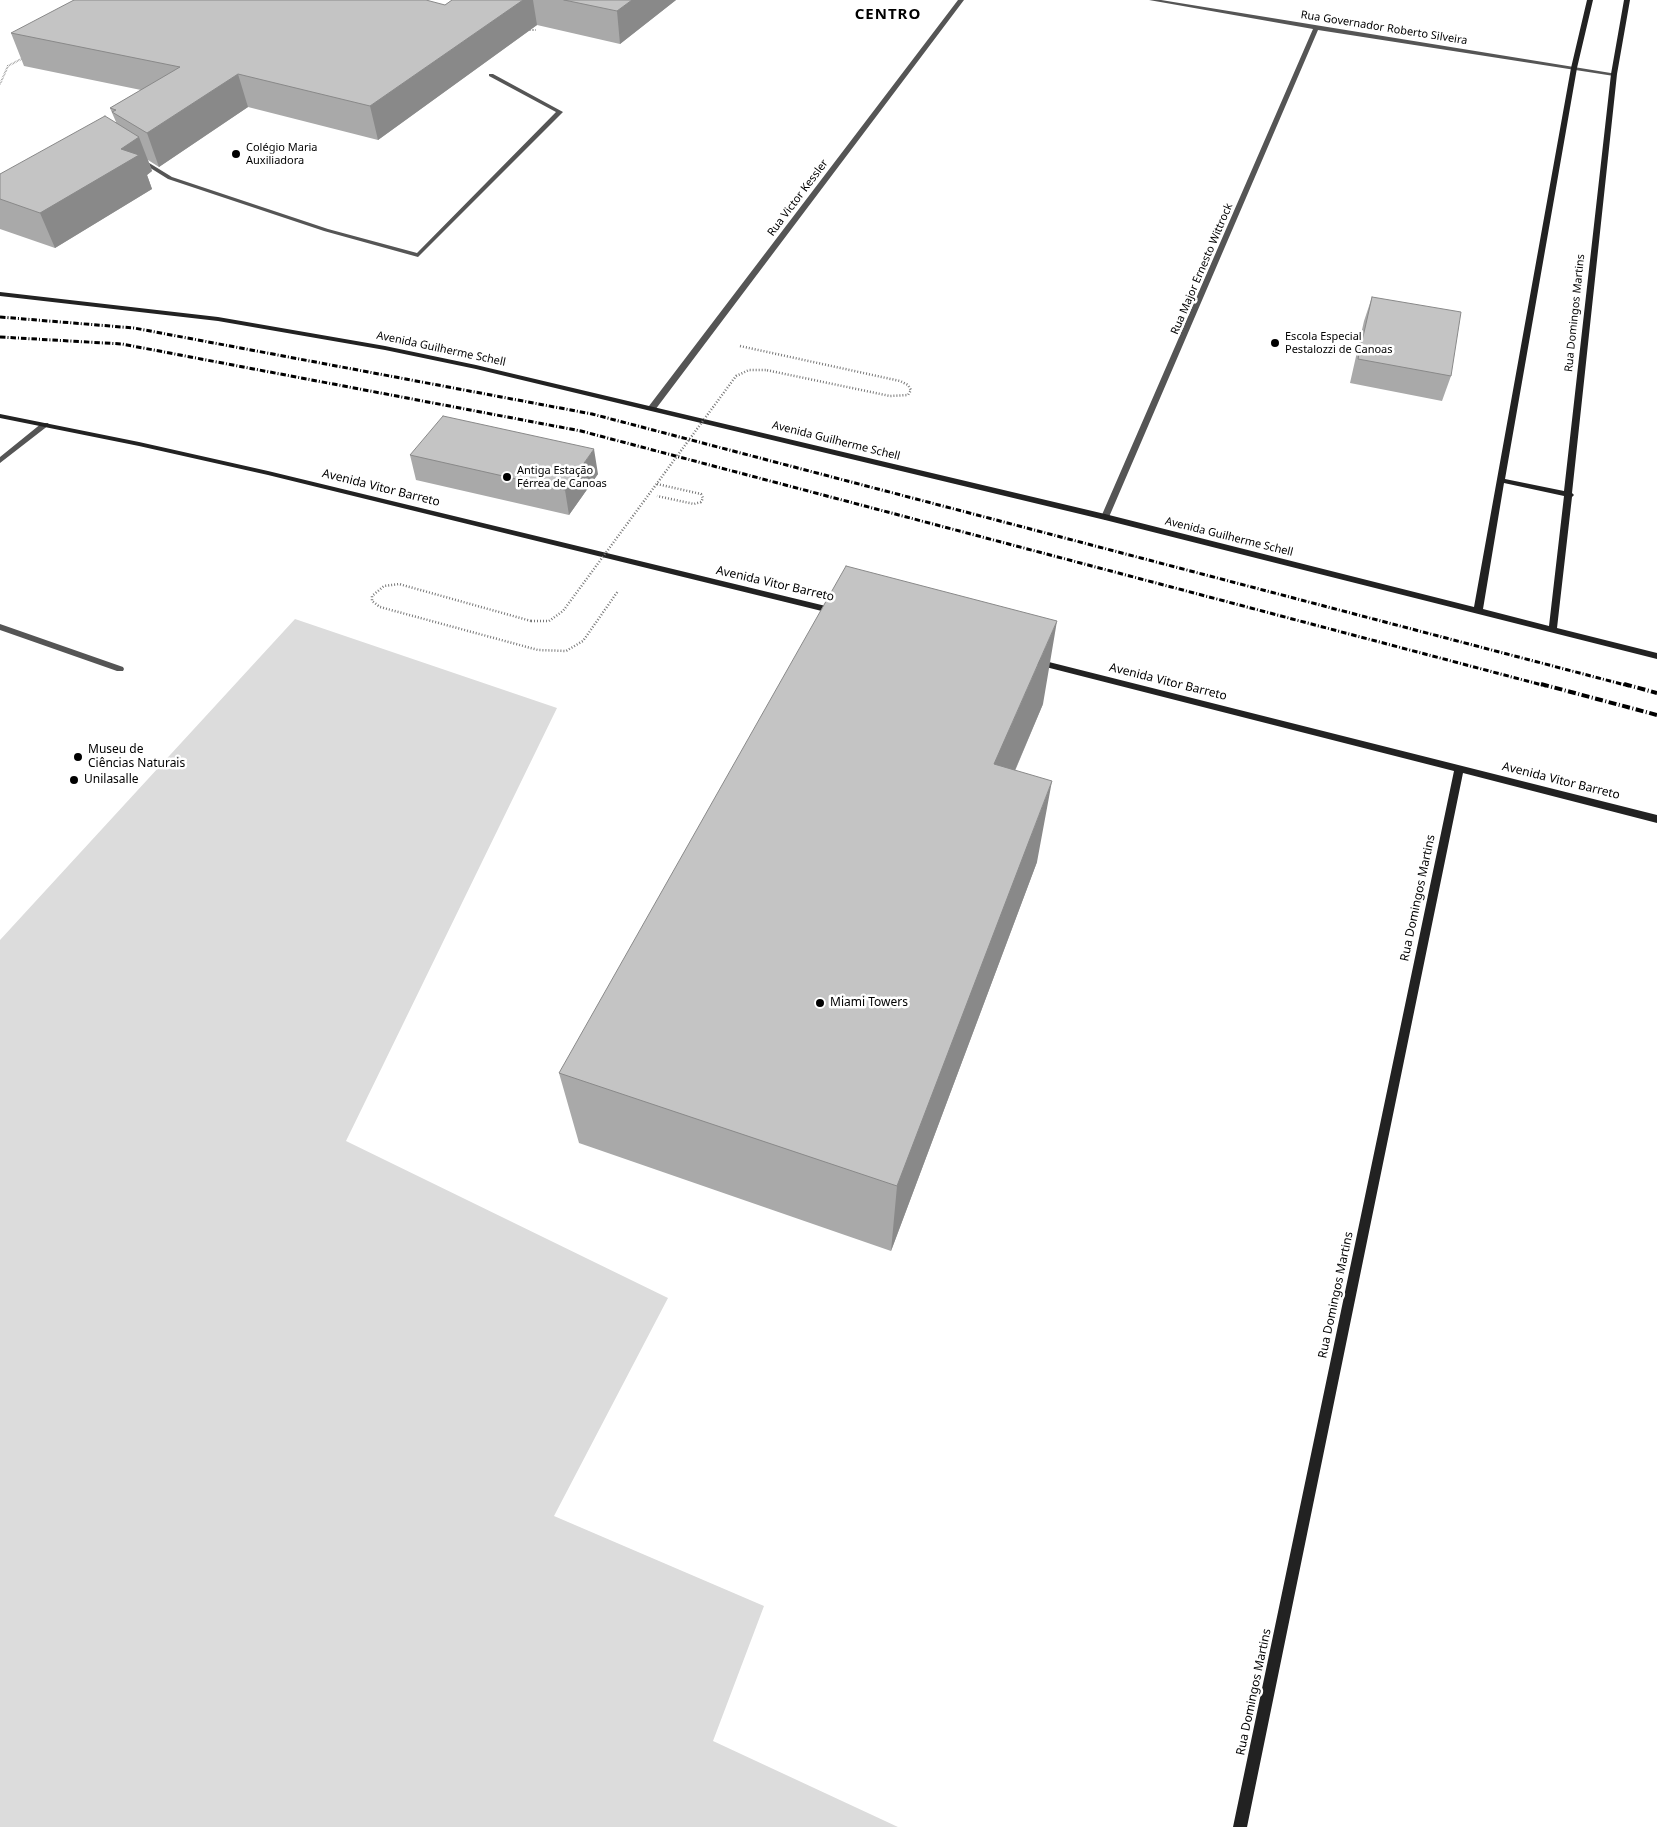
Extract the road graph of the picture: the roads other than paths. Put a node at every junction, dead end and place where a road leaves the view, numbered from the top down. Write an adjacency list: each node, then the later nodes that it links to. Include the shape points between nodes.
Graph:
1 (961, 0): 11 (street, Rua Victor Kessler)
2 (1152, 0): 5 (street, Rua Governador Roberto Silveira)
3 (1590, 0): 6 (main road)
4 (1627, 0): 7 (main road, Rua Domingos Martins)
5 (1316, 28): 6 (street, Rua Governador Roberto Silveira); 17 (street, Rua Major Ernesto Wittrock)
6 (1574, 68): 7 (street, Rua Governador Roberto Silveira); 15 (main road)
7 (1614, 74): 16 (main road, Rua Domingos Martins)
8 (491, 75): 9 (street, via 560,112 418,256 326,230 170,178)
9 (129, 153)
10 (0, 294): 11 (main road, Avenida Guilherme Schell, via 218,319 297,332 476,367)
11 (652, 408): 17 (main road, Avenida Guilherme Schell)
12 (0, 416): 13 (main road, Avenida Vitor Barreto)
13 (45, 425): 14 (street); 19 (main road, Avenida Vitor Barreto, via 268,473)
14 (0, 461)
15 (1501, 480): 16 (main road); 18 (main road)
16 (1570, 495): 21 (main road, Rua Domingos Martins)
17 (1105, 517): 18 (main road, Avenida Guilherme Schell)
18 (1478, 612): 21 (main road, Avenida Guilherme Schell)
19 (846, 614)
20 (0, 627): 24 (street)
21 (1553, 630): 22 (main road, Avenida Guilherme Schell)
22 (1657, 656)
23 (1028, 660): 25 (main road, Avenida Vitor Barreto)
24 (120, 669)
25 (1459, 768): 26 (main road, Avenida Vitor Barreto); 27 (main road, Rua Domingos Martins)
26 (1657, 819)
27 (1240, 1827)

